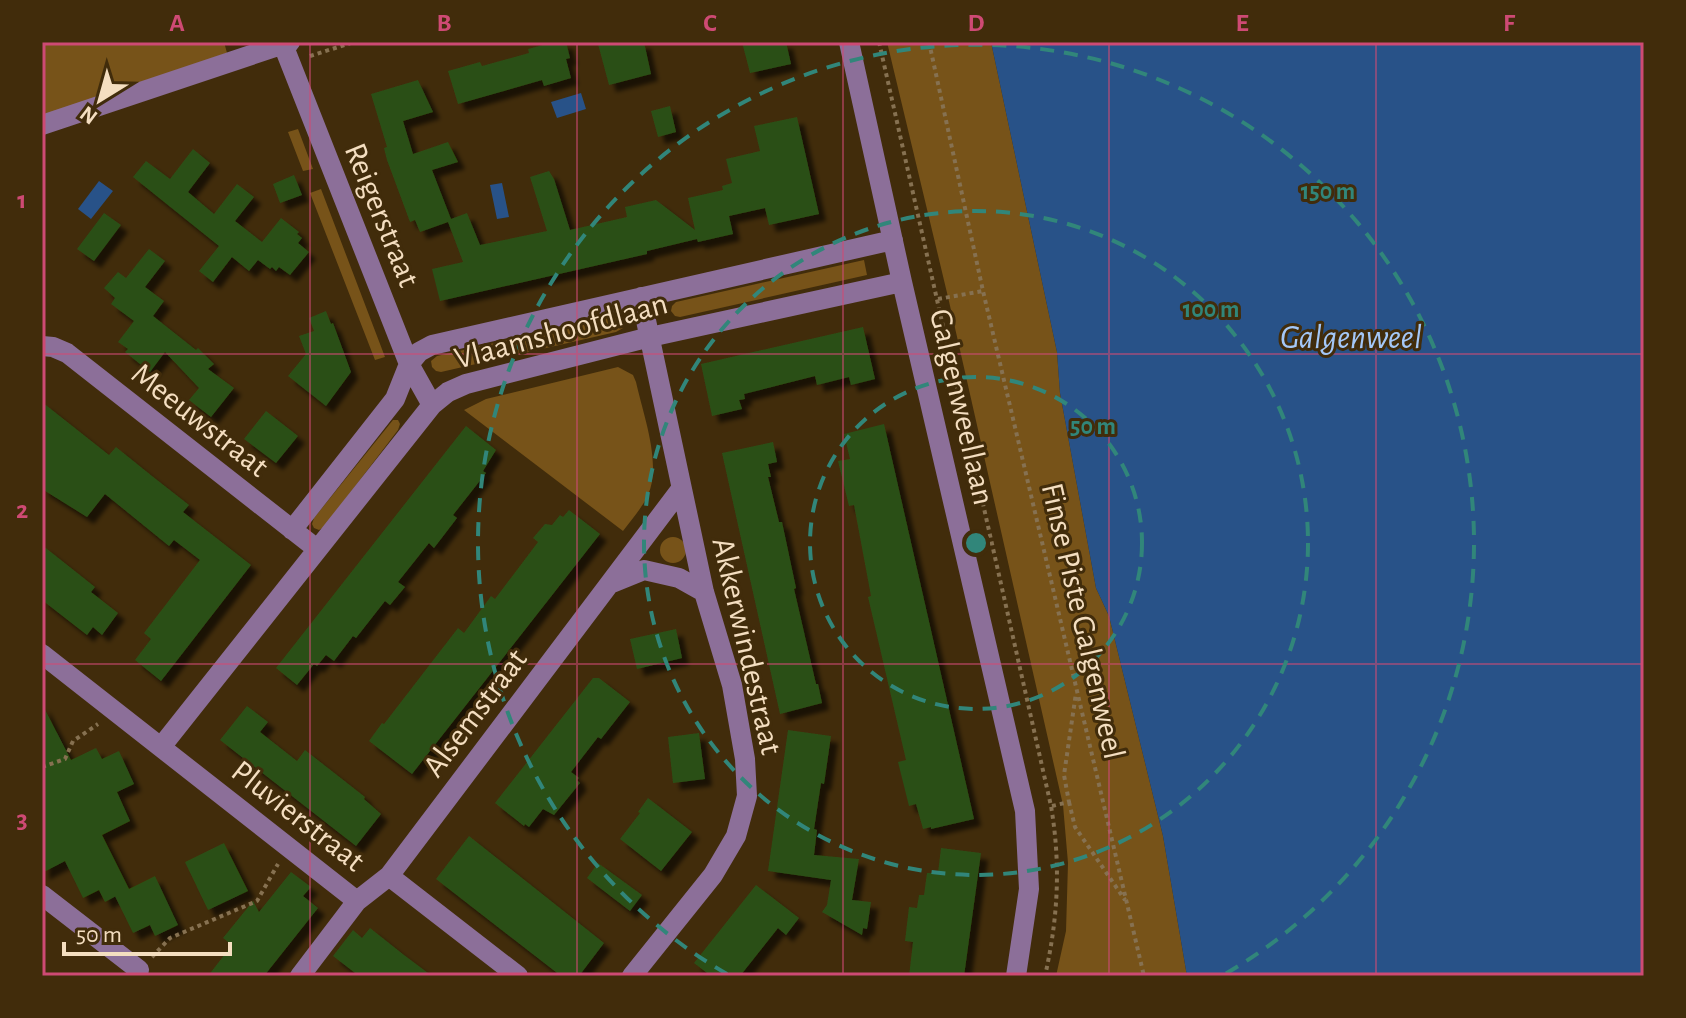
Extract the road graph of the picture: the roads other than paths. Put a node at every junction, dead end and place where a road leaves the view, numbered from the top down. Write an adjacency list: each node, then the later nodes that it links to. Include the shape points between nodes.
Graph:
1 (849, 42): 4 (street, Galgenweellaan)
2 (285, 43): 3 (street); 9 (street, Reigerstraat)
3 (42, 125)
4 (893, 240): 5 (street, Galgenweellaan); 6 (street, Vlaamshoofdlaan)
5 (902, 282): 7 (street, Vlaamshoofdlaan); 25 (street, Galgenweellaan, via 1025,811 1029,889)
6 (641, 297): 7 (street, Akkerwindestraat); 9 (street, Vlaamshoofdlaan, via 432,345)
7 (650, 337): 10 (street, Vlaamshoofdlaan, via 466,384); 11 (street, Akkerwindestraat)
8 (42, 346): 12 (street, Meeuwstraat, via 67,353)
9 (409, 364): 10 (street, Reigerstraat); 12 (street, Vlaamshoofdlaan, via 395,399)
10 (432, 405): 13 (street, Vlaamshoofdlaan)
11 (681, 489): 14 (street, Alsemstraat); 15 (street, Akkerwindestraat)
12 (292, 530): 13 (street, Meeuwstraat)
13 (317, 549): 17 (street, Vlaamshoofdlaan)
14 (608, 585): 15 (street, via 644,570 679,578); 18 (street, Alsemstraat)
15 (704, 592): 24 (street, Akkerwindestraat, via 732,685 747,796 736,836 713,875)
16 (42, 654): 17 (street, Pluvierstraat)
17 (161, 747): 20 (street, Pluvierstraat)
18 (389, 876): 20 (street, Pluvierstraat); 23 (street, Pluvierstraat)
19 (42, 895): 21 (street)
20 (357, 901): 22 (street)
21 (139, 970)
22 (300, 976)
23 (518, 976)
24 (632, 976)
25 (1016, 976)

